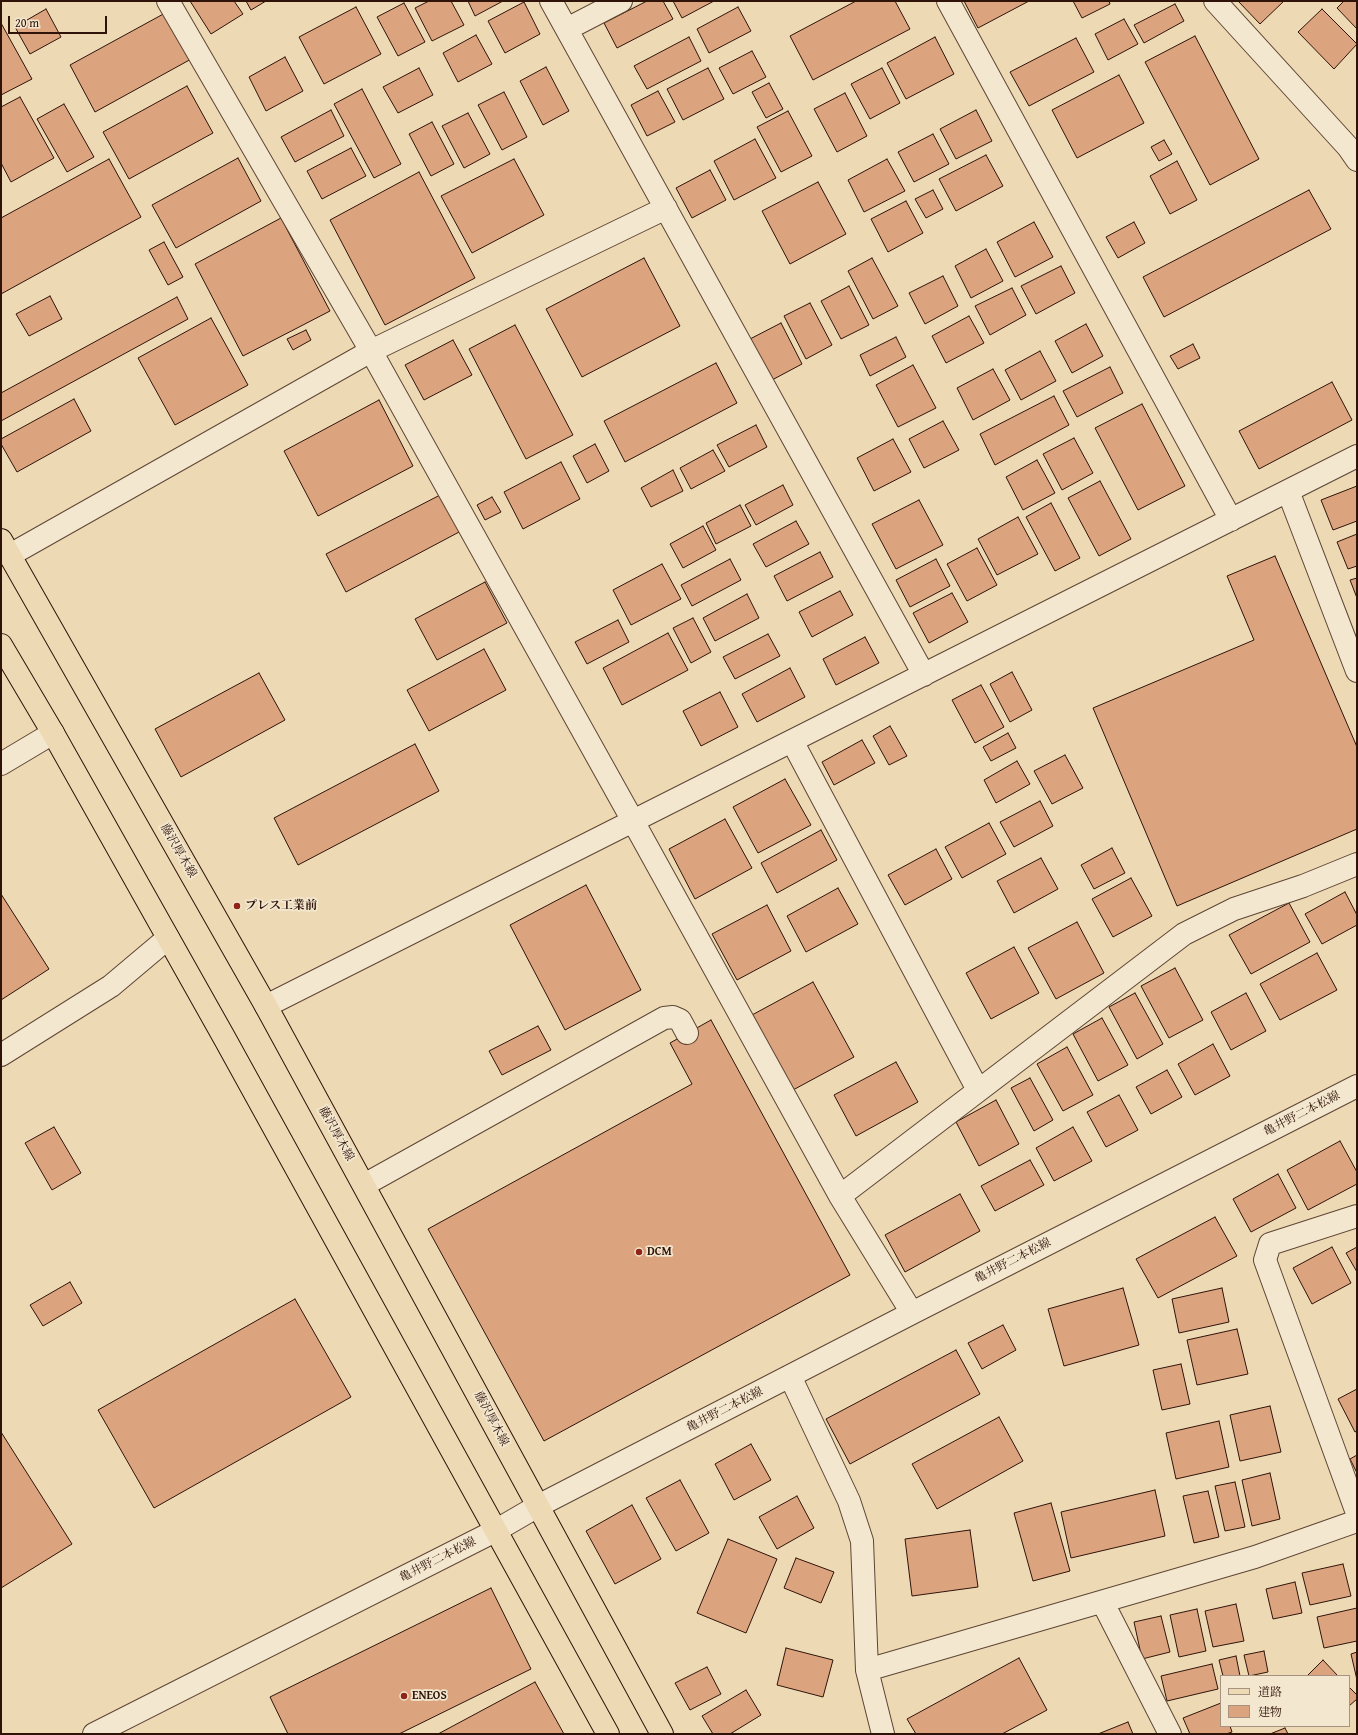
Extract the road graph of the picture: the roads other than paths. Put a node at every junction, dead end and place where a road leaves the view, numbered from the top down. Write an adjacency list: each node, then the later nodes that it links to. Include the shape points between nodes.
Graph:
1 (168, 1): 9 (street)
2 (552, 1): 6 (street)
3 (622, 1): 6 (street)
4 (948, 1): 12 (street)
5 (1215, 1): 7 (street)
6 (567, 29): 8 (street)
7 (1357, 160)
8 (666, 208): 9 (street); 16 (street)
9 (371, 351): 13 (street); 20 (street)
10 (1357, 456): 11 (street)
11 (1288, 491): 12 (street); 15 (street)
12 (1231, 520): 16 (street)
13 (6, 548): 23 (main road, 藤沢厚木線)
14 (1, 645): 17 (main road)
15 (1357, 671)
16 (924, 675): 18 (street)
17 (53, 733): 19 (street); 22 (main road)
18 (792, 741): 20 (street); 27 (street)
19 (1, 764)
20 (633, 821): 23 (street); 29 (street)
21 (1357, 864): 27 (street, via 1303,886 1234,909 1184,934)
22 (168, 938): 25 (street, via 111,986); 36 (main road)
23 (266, 1006): 28 (main road, 藤沢厚木線)
24 (688, 1033): 28 (street, via 680,1020 673,1017 664,1018)
25 (1, 1055)
26 (1357, 1086): 31 (street, 亀井野二本松線)
27 (978, 1090): 29 (street)
28 (364, 1185): 33 (main road, 藤沢厚木線)
29 (840, 1196): 31 (street)
30 (1357, 1216): 34 (street, via 1270,1244 1266,1260)
31 (912, 1313): 32 (street, 亀井野二本松線)
32 (790, 1376): 33 (street, 亀井野二本松線); 38 (street, via 849,1501 862,1541)
33 (538, 1506): 36 (street, 亀井野二本松線); 41 (main road, 藤沢厚木線)
34 (1357, 1513)
35 (1357, 1521): 37 (street, via 1255,1557)
36 (496, 1531): 39 (street, 亀井野二本松線); 40 (main road)
37 (1103, 1602): 38 (street); 43 (street)
38 (867, 1670): 42 (street)
39 (94, 1734)
40 (608, 1734)
41 (662, 1734)
42 (883, 1734)
43 (1170, 1734)

